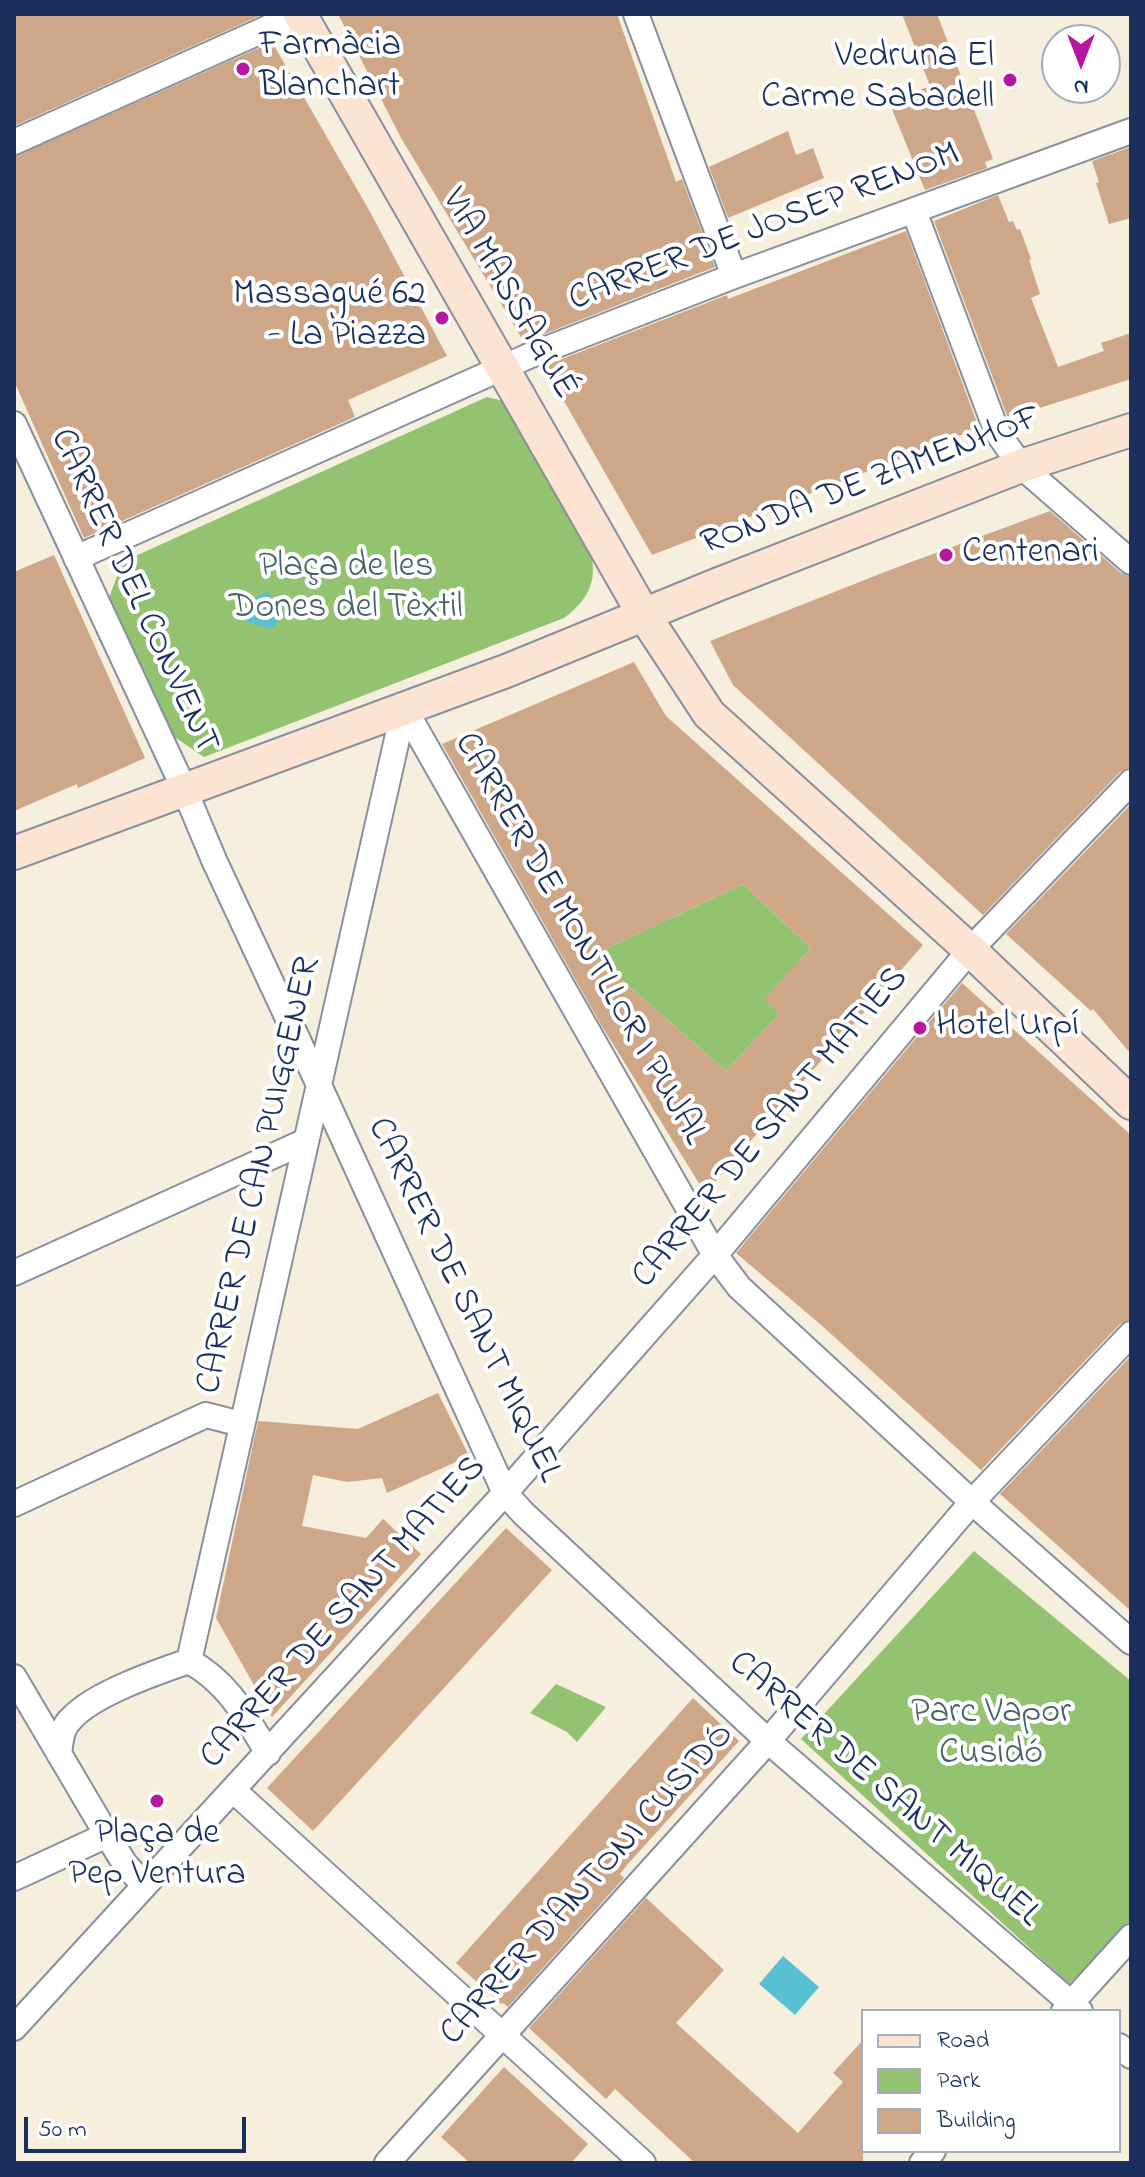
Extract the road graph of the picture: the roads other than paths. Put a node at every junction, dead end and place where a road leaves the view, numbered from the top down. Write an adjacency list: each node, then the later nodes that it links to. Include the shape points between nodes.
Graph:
1 (300, 14): 4 (street); 7 (street, VIA MASSAGUÉ)
2 (636, 14): 6 (street)
3 (1131, 131): 5 (street, CARRER DE JOSEP RENOM)
4 (14, 142)
5 (914, 211): 6 (street, CARRER DE JOSEP RENOM); 10 (street, via 997,432)
6 (734, 276): 7 (street, CARRER DE JOSEP RENOM)
7 (502, 367): 11 (street, CARRER DE JOSEP RENOM); 13 (street, VIA MASSAGUÉ)
8 (14, 424): 11 (street, CARRER DEL CONVENT)
9 (1131, 430): 10 (street, RONDA DE ZAMENHOF)
10 (1021, 466): 12 (street); 13 (street, RONDA DE ZAMENHOF)
11 (76, 558): 16 (street, CARRER DEL CONVENT)
12 (1131, 562)
13 (644, 615): 14 (street, RONDA DE ZAMENHOF); 18 (street, VIA MASSAGUÉ, via 709,714)
14 (404, 708): 16 (street, RONDA DE ZAMENHOF); 19 (street, CARRER DE CAN PUIGGENER); 22 (street, CARRER DE MONTLLOR I PUJAL)
15 (1131, 782): 18 (street, CARRER DE SANT MATIES)
16 (185, 791): 17 (street, RONDA DE ZAMENHOF); 19 (street, CARRER DE SANT MIQUEL)
17 (14, 853)
18 (970, 950): 20 (street, VIA MASSAGUÉ); 22 (street, CARRER DE SANT MATIES)
19 (319, 1085): 21 (street, CARRER DE CAN PUIGGENER); 26 (street, CARRER DE SANT MIQUEL)
20 (1131, 1103)
21 (306, 1141): 23 (street); 25 (street, CARRER DE CAN PUIGGENER)
22 (715, 1255): 26 (street, CARRER DE SANT MATIES); 27 (street, CARRER DE MONTLLOR I PUJAL, via 739,1287)
23 (14, 1273)
24 (1131, 1334): 27 (street, CARRER D'ANTONI CUSIDÓ)
25 (241, 1424): 28 (street, via 206,1415); 30 (street, CARRER DE CAN PUIGGENER)
26 (505, 1493): 32 (street, CARRER DE SANT MIQUEL); 33 (street, CARRER DE SANT MATIES)
27 (972, 1502): 29 (street, CARRER DE MONTLLOR I PUJAL); 32 (street, CARRER D'ANTONI CUSIDÓ)
28 (14, 1504)
29 (1131, 1642)
30 (189, 1661): 33 (street, via 227,1688); 34 (street, via 94,1702 71,1719)
31 (14, 1677): 34 (street)
32 (768, 1741): 40 (street, CARRER DE SANT MIQUEL); 42 (street, CARRER D'ANTONI CUSIDÓ)
33 (268, 1753): 35 (street, CARRER DE SANT MATIES)
34 (59, 1754): 36 (street)
35 (233, 1790): 38 (street, CARRER DE SANT MATIES); 42 (street)
36 (107, 1835): 37 (street); 38 (street)
37 (14, 1878)
38 (144, 1885): 41 (street, CARRER DE SANT MATIES)
39 (1131, 1937): 40 (street)
40 (1071, 2008)
41 (14, 2028)
42 (502, 2037): 43 (street, CARRER D'ANTONI CUSIDÓ); 44 (street)
43 (387, 2163)
44 (643, 2163)

